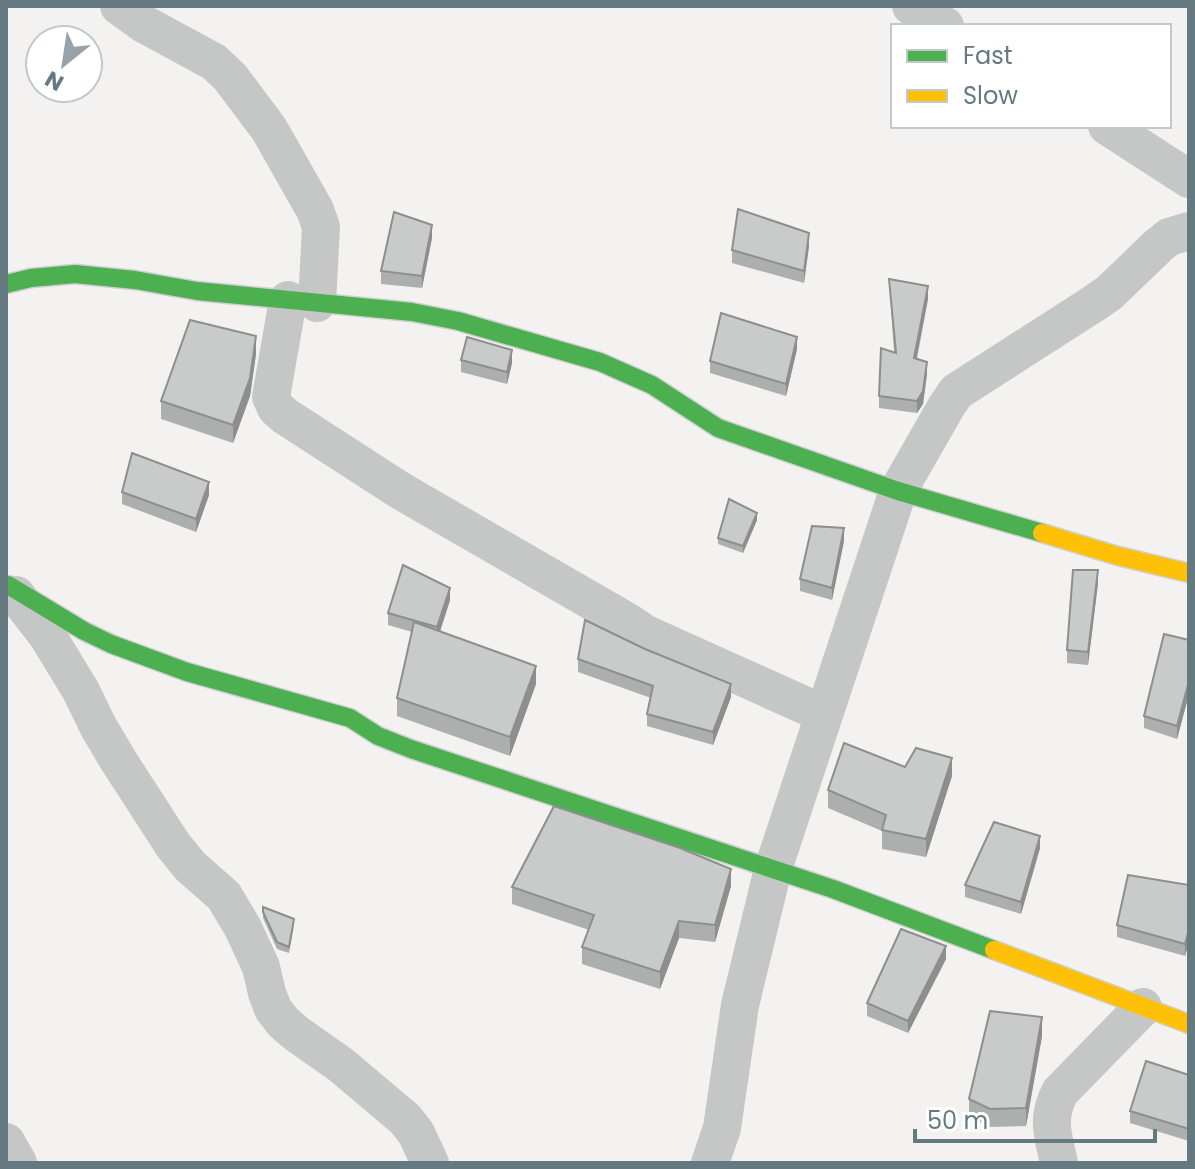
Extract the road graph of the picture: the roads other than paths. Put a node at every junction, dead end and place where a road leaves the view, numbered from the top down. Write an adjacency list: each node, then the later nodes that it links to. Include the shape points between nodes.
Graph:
1 (119, 6): 8 (street, via 214,62 269,129 321,227)
2 (911, 6): 3 (street)
3 (942, 24)
4 (1110, 128): 5 (street)
5 (1189, 179)
6 (1189, 231): 9 (street, via 1169,237 1109,293 956,392)
7 (6, 284): 8 (street, via 75,274)
8 (303, 301): 9 (street, via 458,321 600,362 652,385 718,428); 12 (street, via 271,397 285,416 401,491 644,633)
9 (898, 491): 10 (street); 12 (street)
10 (1189, 573)
11 (7, 584): 13 (street, via 84,631 174,668 350,718 411,749); 18 (street, via 47,635 173,845 224,896 261,967 278,1015 405,1119)
12 (824, 714): 13 (street)
13 (773, 869): 14 (street); 19 (street, via 740,1005 722,1128)
14 (1143, 1007): 15 (street); 20 (street, via 1060,1092 1051,1129)
15 (1189, 1024)
16 (6, 1142): 17 (street)
17 (18, 1163)
18 (430, 1163)
19 (710, 1163)
20 (1059, 1163)

